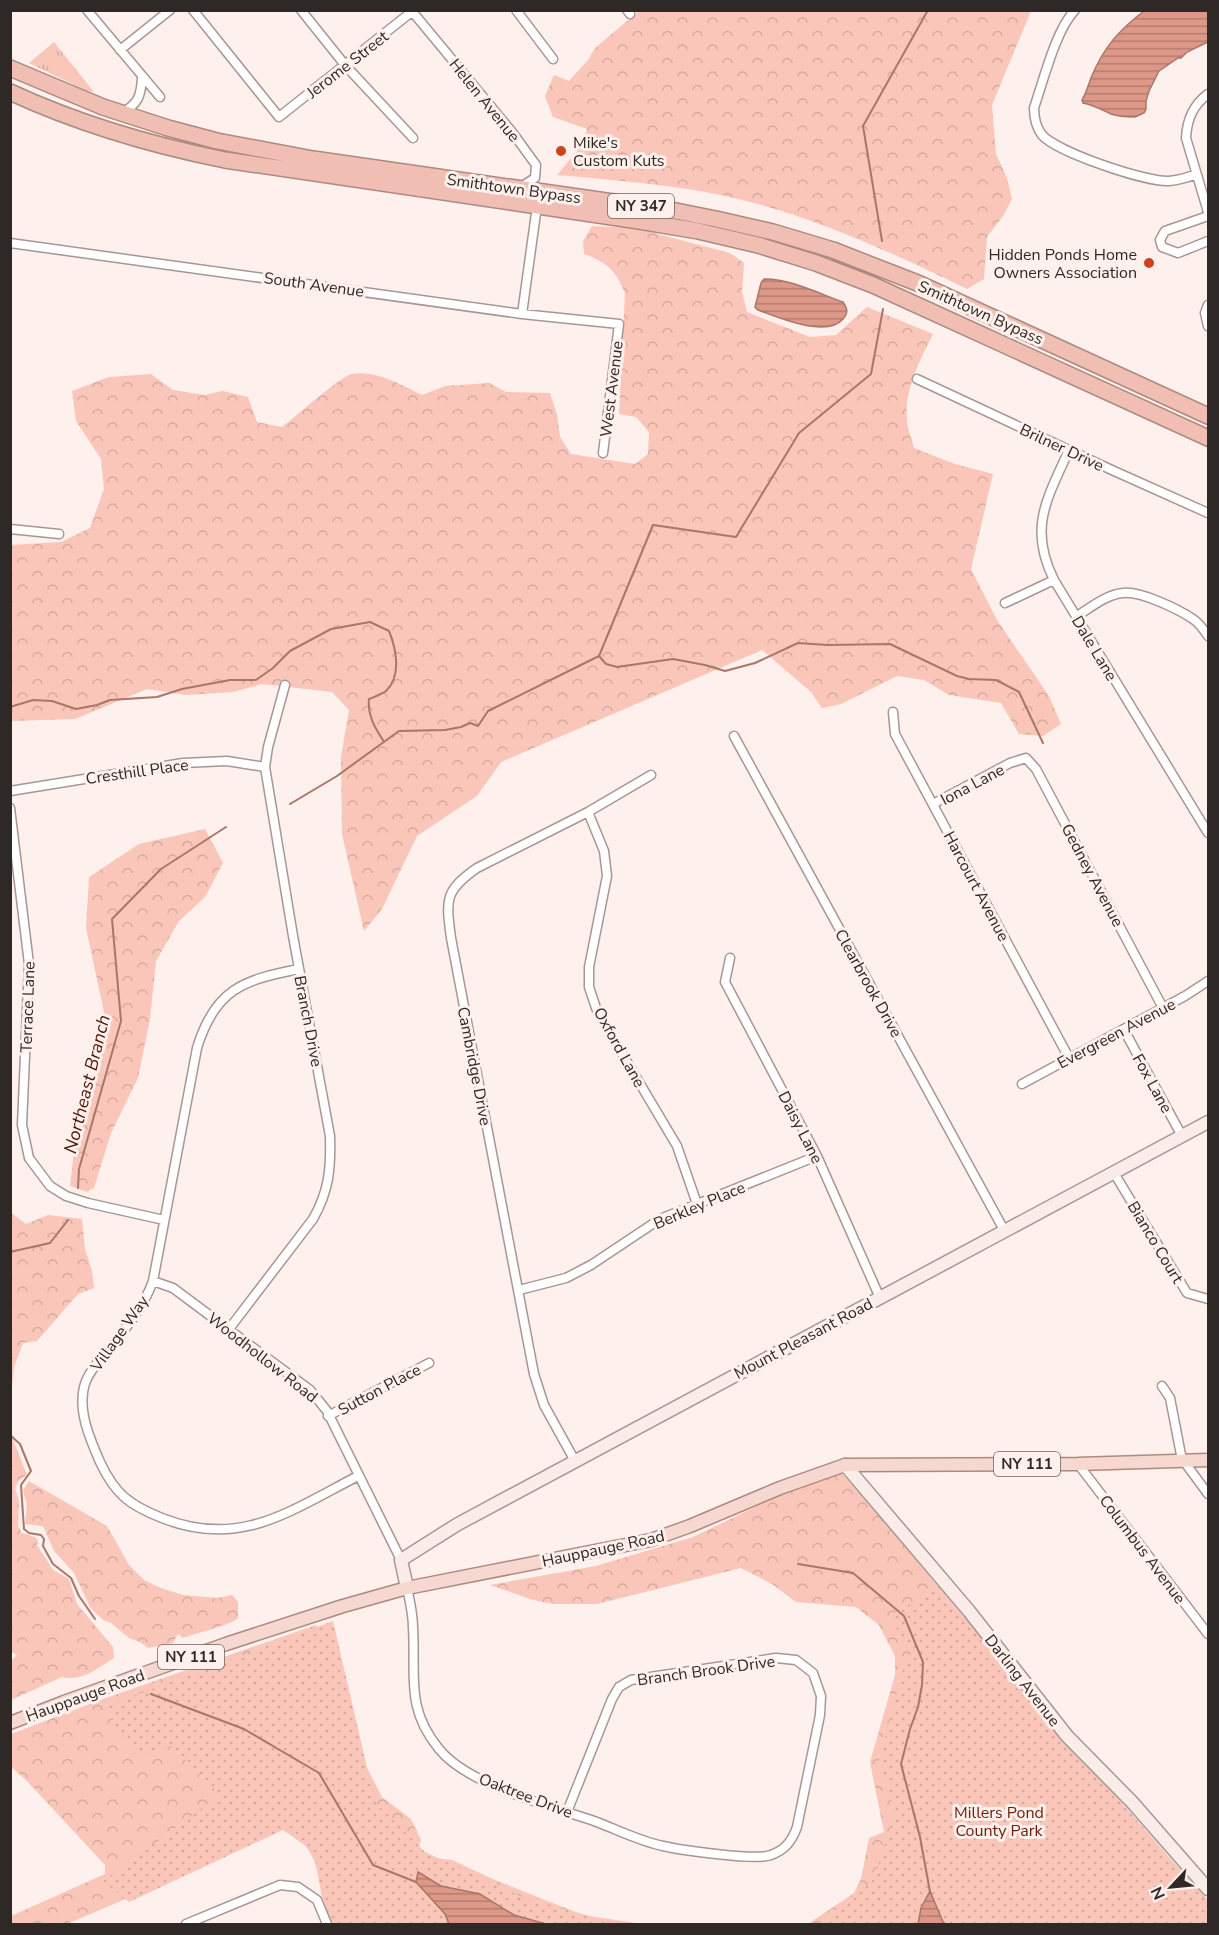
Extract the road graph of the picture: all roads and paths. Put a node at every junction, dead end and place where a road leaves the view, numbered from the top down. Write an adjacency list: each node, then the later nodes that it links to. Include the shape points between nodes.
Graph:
1 (87, 10): 8 (street)
2 (170, 10): 8 (street)
3 (193, 10): 10 (street, Jerome Street, via 279,117)
4 (301, 10): 10 (street)
5 (516, 10): 9 (street)
6 (1075, 10): 18 (street, via 1060,34 1034,108 1041,134 1117,171 1168,181)
7 (412, 11): 10 (street, Jerome Street); 19 (street, Helen Avenue, via 536,165 533,180)
8 (120, 50): 12 (street)
9 (553, 59)
10 (345, 65): 17 (street)
11 (10, 68): 16 (highway, Smithtown Bypass / NY 347)
12 (142, 78): 15 (street); 16 (street, via 138,101)
13 (10, 92): 20 (highway, Smithtown Bypass / NY 347, via 116,133 194,154)
14 (1209, 94): 18 (street, via 1197,104 1186,125 1187,147)
15 (160, 97)
16 (121, 113): 19 (highway, Smithtown Bypass / NY 347, via 267,152)
17 (413, 138)
18 (1196, 174): 21 (street)
19 (518, 188): 29 (highway, Smithtown Bypass / NY 347, via 696,214 832,249 957,300)
20 (537, 206): 25 (street); 30 (highway, Smithtown Bypass / NY 347, via 708,233 816,263 925,307)
21 (1209, 214): 22 (street, via 1165,231 1160,240 1162,247 1178,253)
22 (1209, 241)
23 (10, 243): 25 (street, South Avenue)
24 (1209, 305): 27 (street, via 1205,313)
25 (522, 314): 26 (street, South Avenue)
26 (618, 324): 32 (street, West Avenue)
27 (1209, 326)
28 (917, 379): 31 (street, Brilner Drive)
29 (1209, 416)
30 (1209, 438)
31 (1069, 450): 33 (street, Brilner Drive); 36 (street, Dale Lane, via 1046,502 1040,528)
32 (603, 453)
33 (1209, 513)
34 (10, 529): 35 (street)
35 (58, 534)
36 (1054, 580): 37 (street); 38 (street, Dale Lane)
37 (1005, 603)
38 (1077, 616): 39 (street, via 1122,593 1139,595 1196,620); 50 (street, Dale Lane)
39 (1209, 636)
40 (285, 685): 44 (street, Branch Drive)
41 (893, 712): 47 (street, Harcourt Avenue, via 895,735)
42 (734, 736): 66 (street, Clearbrook Drive)
43 (1011, 763): 47 (street, Iona Lane); 54 (street, Gedney Avenue, via 1026,758 1036,769)
44 (265, 767): 46 (street, Cresthill Place, via 227,761 183,763); 52 (street, Branch Drive)
45 (651, 775): 49 (street, Cambridge Drive)
46 (10, 791)
47 (933, 804): 56 (street, Harcourt Avenue)
48 (10, 808): 59 (street, Terrace Lane, via 29,964)
49 (588, 812): 64 (street, Oxford Lane, via 604,851 607,876 589,967 589,987 596,1008 677,1146); 68 (street, Cambridge Drive, via 477,868 449,894 447,911)
50 (1209, 833)
51 (730, 958): 62 (street, Daisy Lane, via 724,982)
52 (299, 969): 65 (street, Village Way, via 244,984 216,1006 203,1026); 71 (street, Branch Drive, via 330,1136 328,1185 313,1219)
53 (1209, 981): 54 (street, Evergreen Avenue)
54 (1163, 1008): 55 (street, Evergreen Avenue)
55 (1124, 1030): 56 (street, Evergreen Avenue); 61 (street, Fox Lane)
56 (1069, 1058): 57 (street, Evergreen Avenue)
57 (1022, 1084)
58 (1209, 1122): 61 (street, Mount Pleasant Road)
59 (22, 1125): 60 (street); 65 (street, Terrace Lane, via 29,1158 50,1186 88,1203)
60 (10, 1126)
61 (1182, 1136): 63 (street, Mount Pleasant Road)
62 (817, 1156): 64 (street, Berkley Place); 69 (street, Daisy Lane)
63 (1114, 1173): 66 (street, Mount Pleasant Road); 70 (street, Bianco Court, via 1187,1293)
64 (697, 1204): 68 (street, Berkley Place, via 660,1219 591,1266)
65 (164, 1220): 67 (street, Village Way)
66 (1004, 1230): 69 (street, Mount Pleasant Road)
67 (153, 1281): 71 (street, Woodhollow Road, via 173,1287); 80 (street, Village Way, via 142,1305 84,1386 86,1426 109,1482 125,1499 182,1526 234,1529 280,1516)
68 (519, 1290): 77 (street, Cambridge Drive, via 534,1374 544,1405)
69 (880, 1298): 77 (street, Mount Pleasant Road)
70 (1208, 1299)
71 (229, 1329): 74 (street, Woodhollow Road, via 310,1390)
72 (429, 1363): 74 (street, Sutton Place)
73 (1162, 1386): 75 (street, via 1170,1398)
74 (328, 1416): 80 (street, Woodhollow Road)
75 (1183, 1460): 76 (main road, Hauppauge Road / NY 111); 78 (main road, Hauppauge Road / NY 111); 81 (street)
76 (1209, 1460)
77 (575, 1461): 82 (street, Mount Pleasant Road, via 458,1524)
78 (1078, 1464): 79 (main road, Hauppauge Road / NY 111); 84 (street, Columbus Avenue)
79 (845, 1465): 83 (main road, Hauppauge Road / NY 111, via 651,1540); 89 (street, Darling Avenue, via 962,1602 1067,1736)
80 (358, 1476): 82 (street, Woodhollow Road)
81 (1209, 1494)
82 (401, 1560): 83 (street, Woodhollow Road)
83 (407, 1588): 86 (main road, Hauppauge Road / NY 111, via 272,1629); 87 (street, Oaktree Drive, via 414,1631 412,1685 420,1719 439,1749 459,1768 492,1785)
84 (1205, 1622): 85 (street, Columbus Avenue)
85 (1209, 1634)
86 (10, 1723)
87 (567, 1812): 88 (street, Oaktree Drive, via 662,1846 754,1857); 88 (street, Branch Brook Drive, via 619,1687 644,1676 776,1658 796,1660 813,1673 821,1696 820,1715 797,1827 793,1841)
88 (783, 1850)
89 (1209, 1889)
90 (186, 1924): 91 (street, via 280,1885 298,1887 317,1900)
91 (327, 1924)

